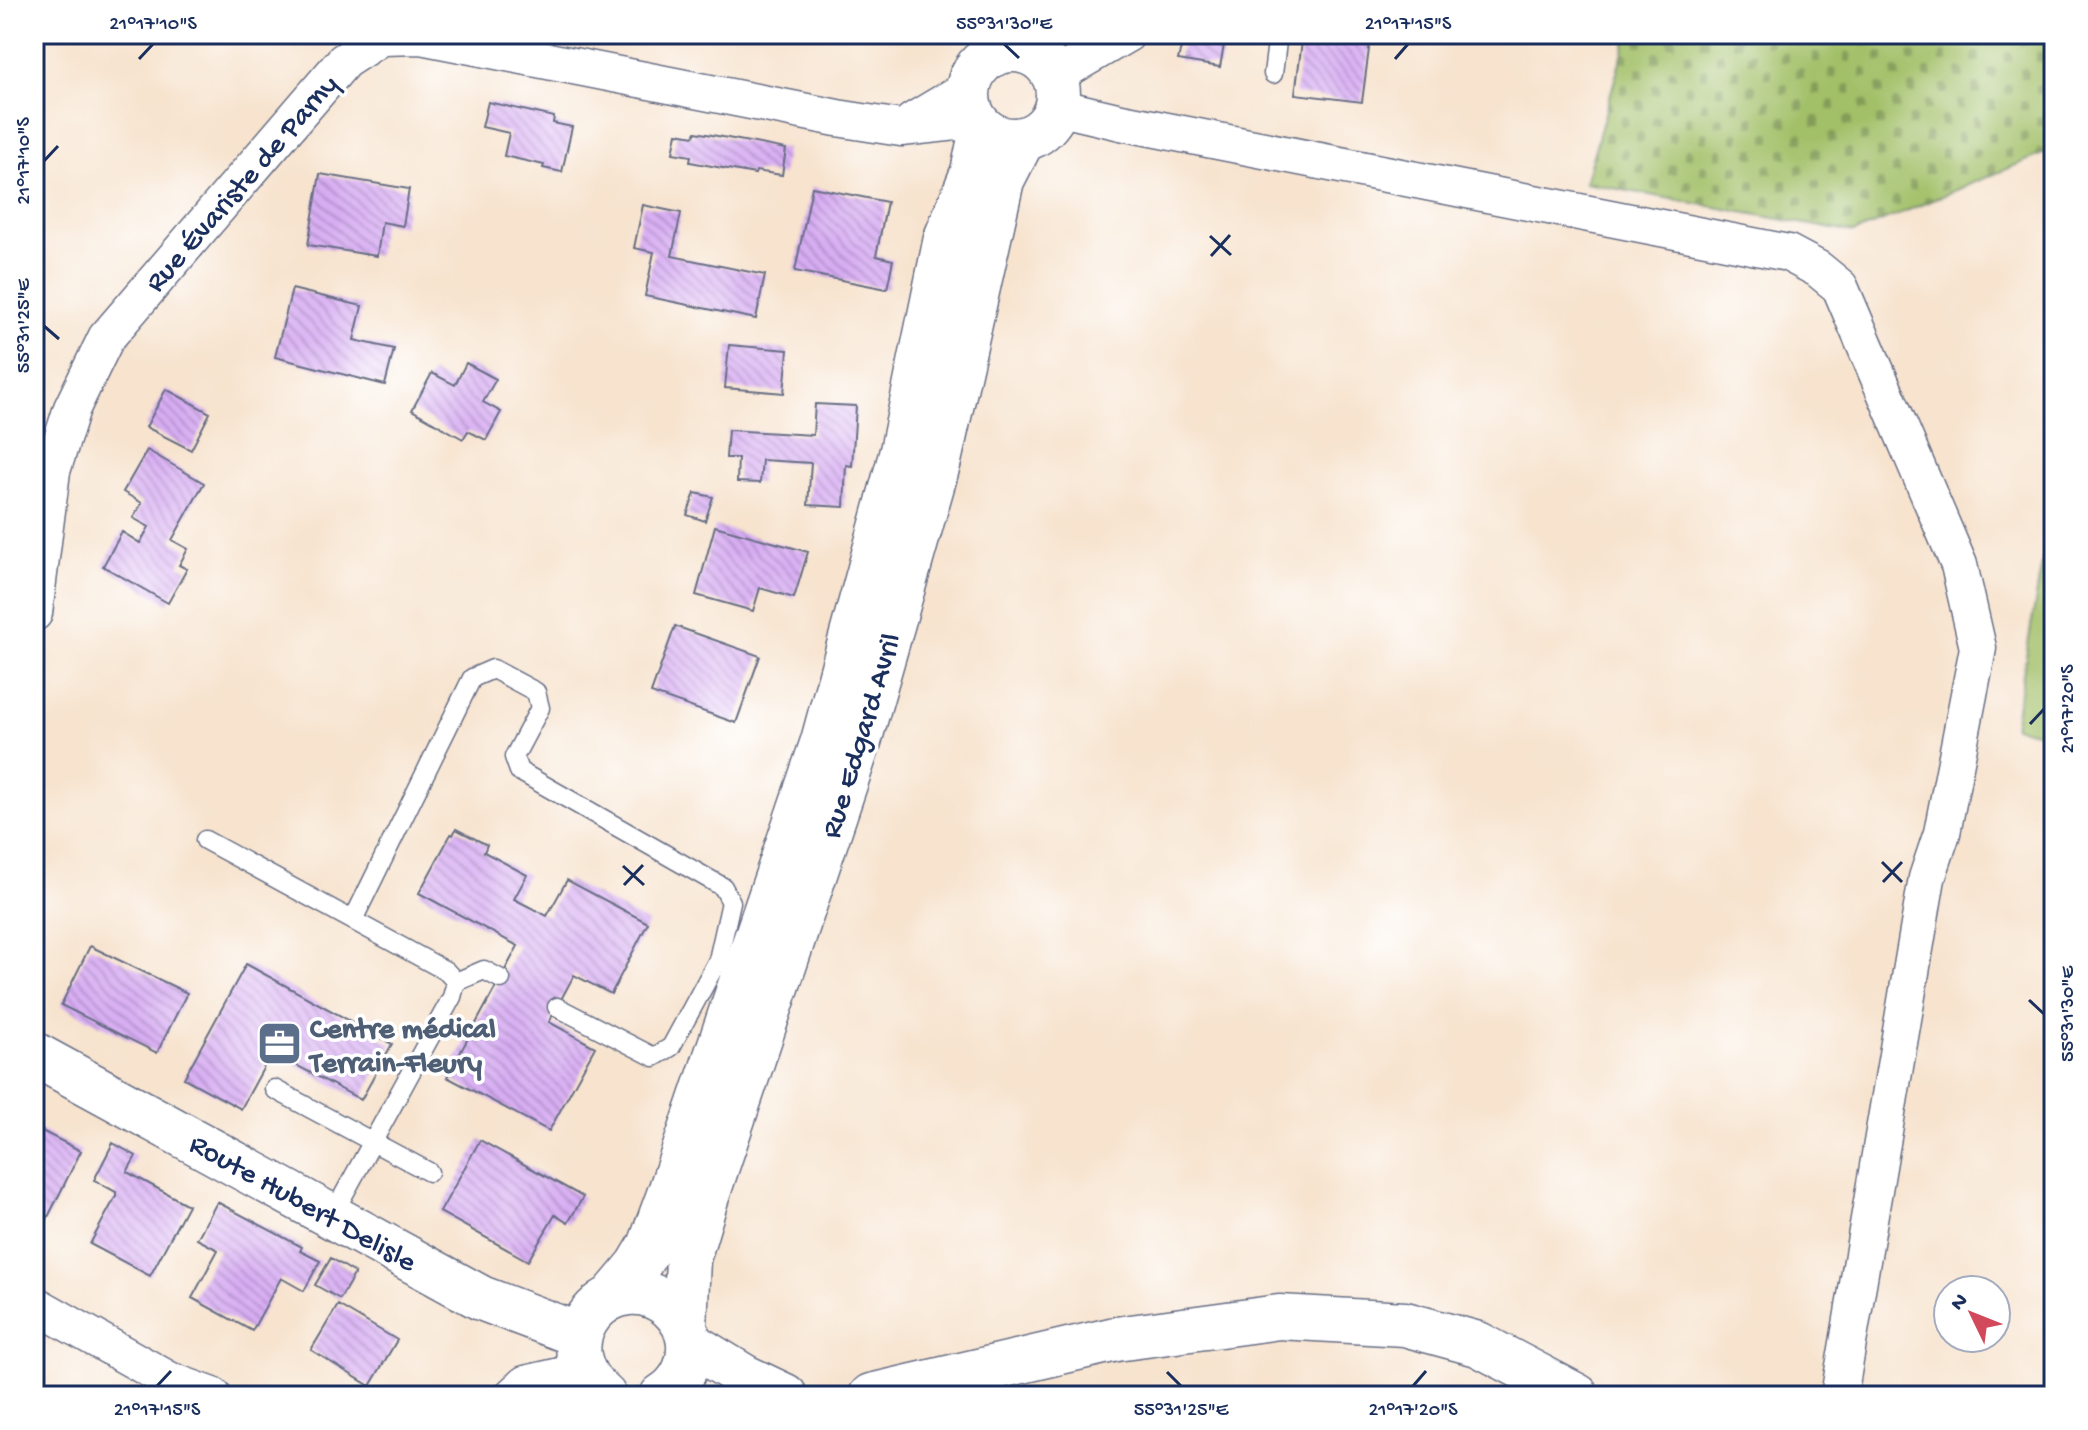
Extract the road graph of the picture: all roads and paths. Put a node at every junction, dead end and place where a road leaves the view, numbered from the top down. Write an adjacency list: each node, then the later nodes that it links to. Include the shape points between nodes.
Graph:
1 (1127, 34): 4 (street)
2 (1278, 34): 5 (lane)
3 (381, 36): 6 (street, Rue Évariste de Parny, via 421,36 901,128); 7 (street, Rue Évariste de Parny, via 344,61 106,338 72,408 52,471)
4 (1046, 68): 6 (street, via 1013,49 1002,51); 6 (street, via 1052,119 1044,128); 28 (street, via 1152,129 1788,253 1840,287 1959,565 1978,648 1942,833 1927,878)
5 (1273, 74)
6 (989, 94): 18 (street, Rue Edgard Avril, via 973,172 946,238 902,451 823,741 650,1246); 20 (street, Rue Edgard Avril, via 1002,180 939,461 858,745 688,1259)
7 (34, 613)
8 (205, 840): 9 (lane)
9 (353, 920): 11 (lane, via 446,971); 12 (lane, via 472,678 493,669 536,692 540,708 514,757 519,771 723,887 731,902 718,960 671,1047 654,1057)
10 (501, 979): 11 (lane, via 484,970)
11 (456, 982): 15 (lane)
12 (557, 1007)
13 (34, 1054): 17 (street, Route Hubert Delisle)
14 (274, 1089): 15 (lane)
15 (372, 1140): 16 (lane); 17 (lane)
16 (429, 1172)
17 (332, 1216): 21 (street, Route Hubert Delisle, via 481,1298)
18 (612, 1297): 20 (street, via 647,1294 662,1301); 21 (street, via 586,1319)
19 (34, 1304): 22 (street, via 169,1380)
20 (687, 1335): 24 (street, via 682,1377); 25 (street, via 745,1377)
21 (588, 1367): 23 (street, via 525,1384)
22 (213, 1396)
23 (512, 1396)
24 (662, 1396)
25 (785, 1396)
26 (871, 1396): 27 (street, via 1116,1339 1279,1317 1405,1324 1478,1344)
27 (1577, 1396)
28 (1839, 1396)

